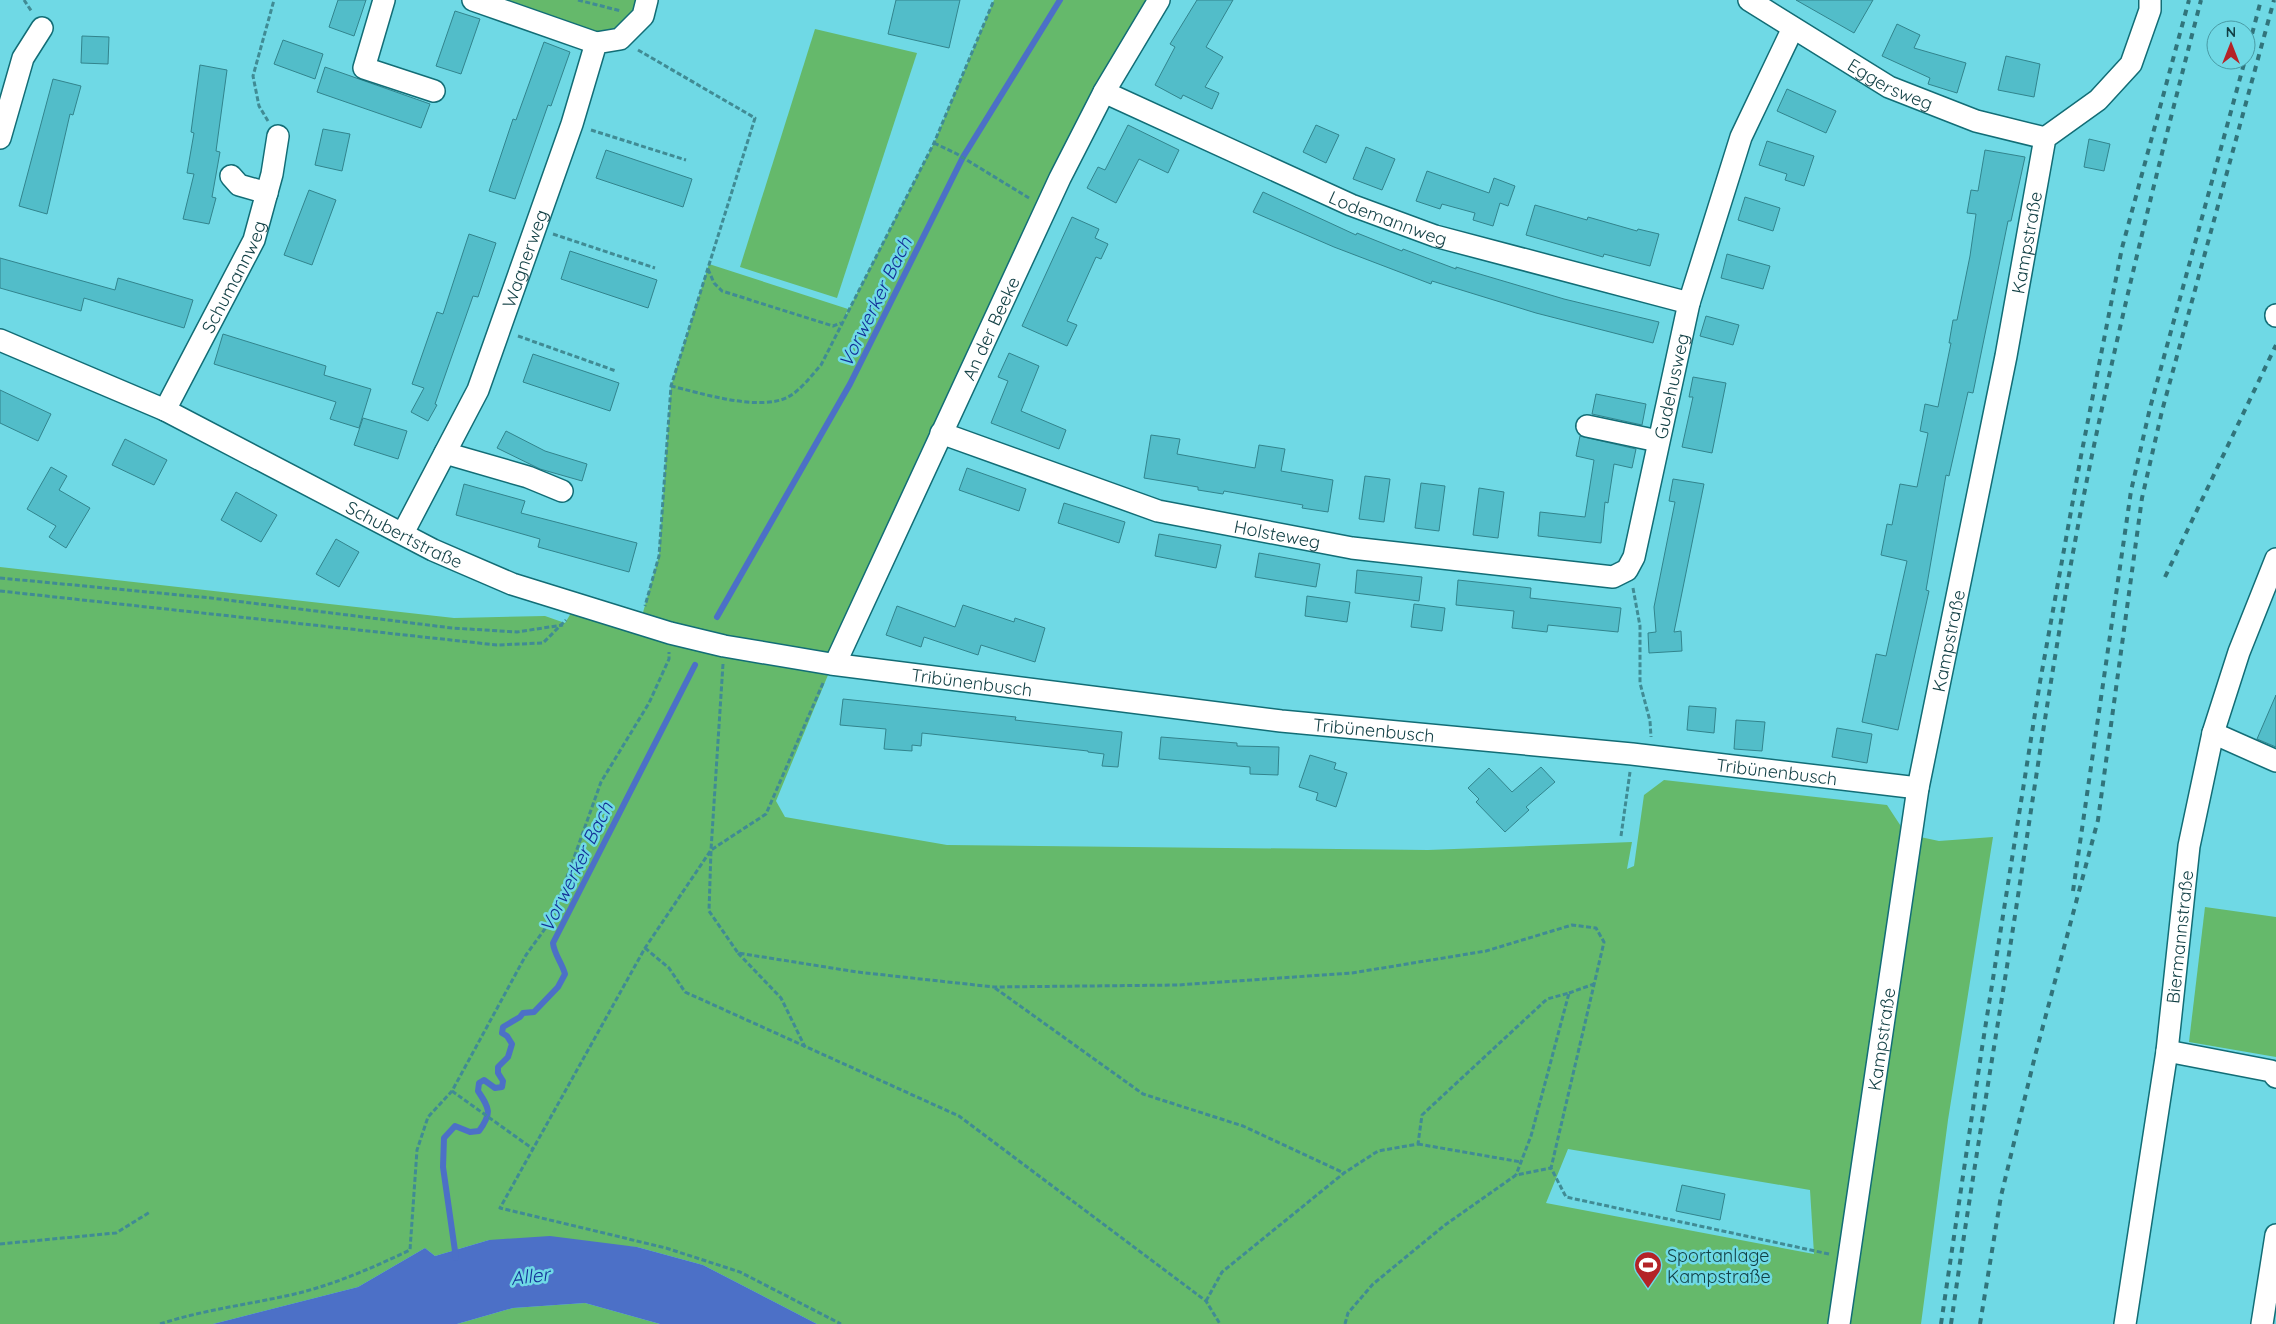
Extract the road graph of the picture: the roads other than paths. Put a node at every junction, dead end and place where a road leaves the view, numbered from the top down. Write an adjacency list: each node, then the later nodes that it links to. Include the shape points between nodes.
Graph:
1 (384, 0): 10 (street, via 364,68)
2 (473, 0): 9 (street)
3 (1160, 0): 11 (street, An der Beeke)
4 (1749, 0): 8 (street, Eggersweg)
5 (2150, 0): 14 (street, via 2150,10 2131,64 2098,100)
6 (645, 8): 9 (street, via 620,39)
7 (42, 28): 13 (street, via 23,58)
8 (1793, 28): 14 (street, Eggersweg, via 1889,87 1976,121); 17 (street, Gudehusweg, via 1741,137)
9 (596, 43): 23 (street, Wagnerweg, via 572,124 478,390)
10 (434, 91)
11 (1104, 92): 17 (street, Lodemannweg, via 1350,205 1427,233); 21 (street, An der Beeke, via 1060,178)
12 (278, 136): 16 (street, Schumannweg)
13 (0, 138)
14 (2045, 138): 31 (street, Kampstraße, via 2006,356)
15 (231, 176): 16 (street, via 239,185)
16 (267, 193): 19 (street, Schumannweg, via 254,240)
17 (1689, 303): 22 (street, Gudehusweg)
18 (0, 340): 19 (street, Schubertstraße)
19 (165, 410): 25 (street, Schubertstraße)
20 (1586, 426): 22 (street)
21 (941, 434): 27 (street, Holsteweg, via 1158,511 1352,548 1613,577); 28 (street, An der Beeke)
22 (1658, 441): 27 (street, Gudehusweg, via 1634,557)
23 (445, 453): 24 (street, via 528,477); 25 (street, Wagnerweg)
24 (562, 491)
25 (403, 533): 28 (street, Schubertstraße, via 433,550 512,584 670,633 724,646)
26 (2276, 560): 29 (street, Biermannstraße, via 2239,652)
27 (1627, 570)
28 (833, 664): 31 (street, Tribünenbusch, via 1281,721 1641,755)
29 (2213, 733): 30 (street); 32 (street, Biermannstraße, via 2189,846)
30 (2276, 761)
31 (1918, 788): 35 (street, Kampstraße)
32 (2166, 1051): 33 (street, via 2271,1071); 36 (street, Biermannstraße)
33 (2276, 1077)
34 (2276, 1235): 37 (street)
35 (1839, 1324)
36 (2126, 1324)
37 (2262, 1324)

